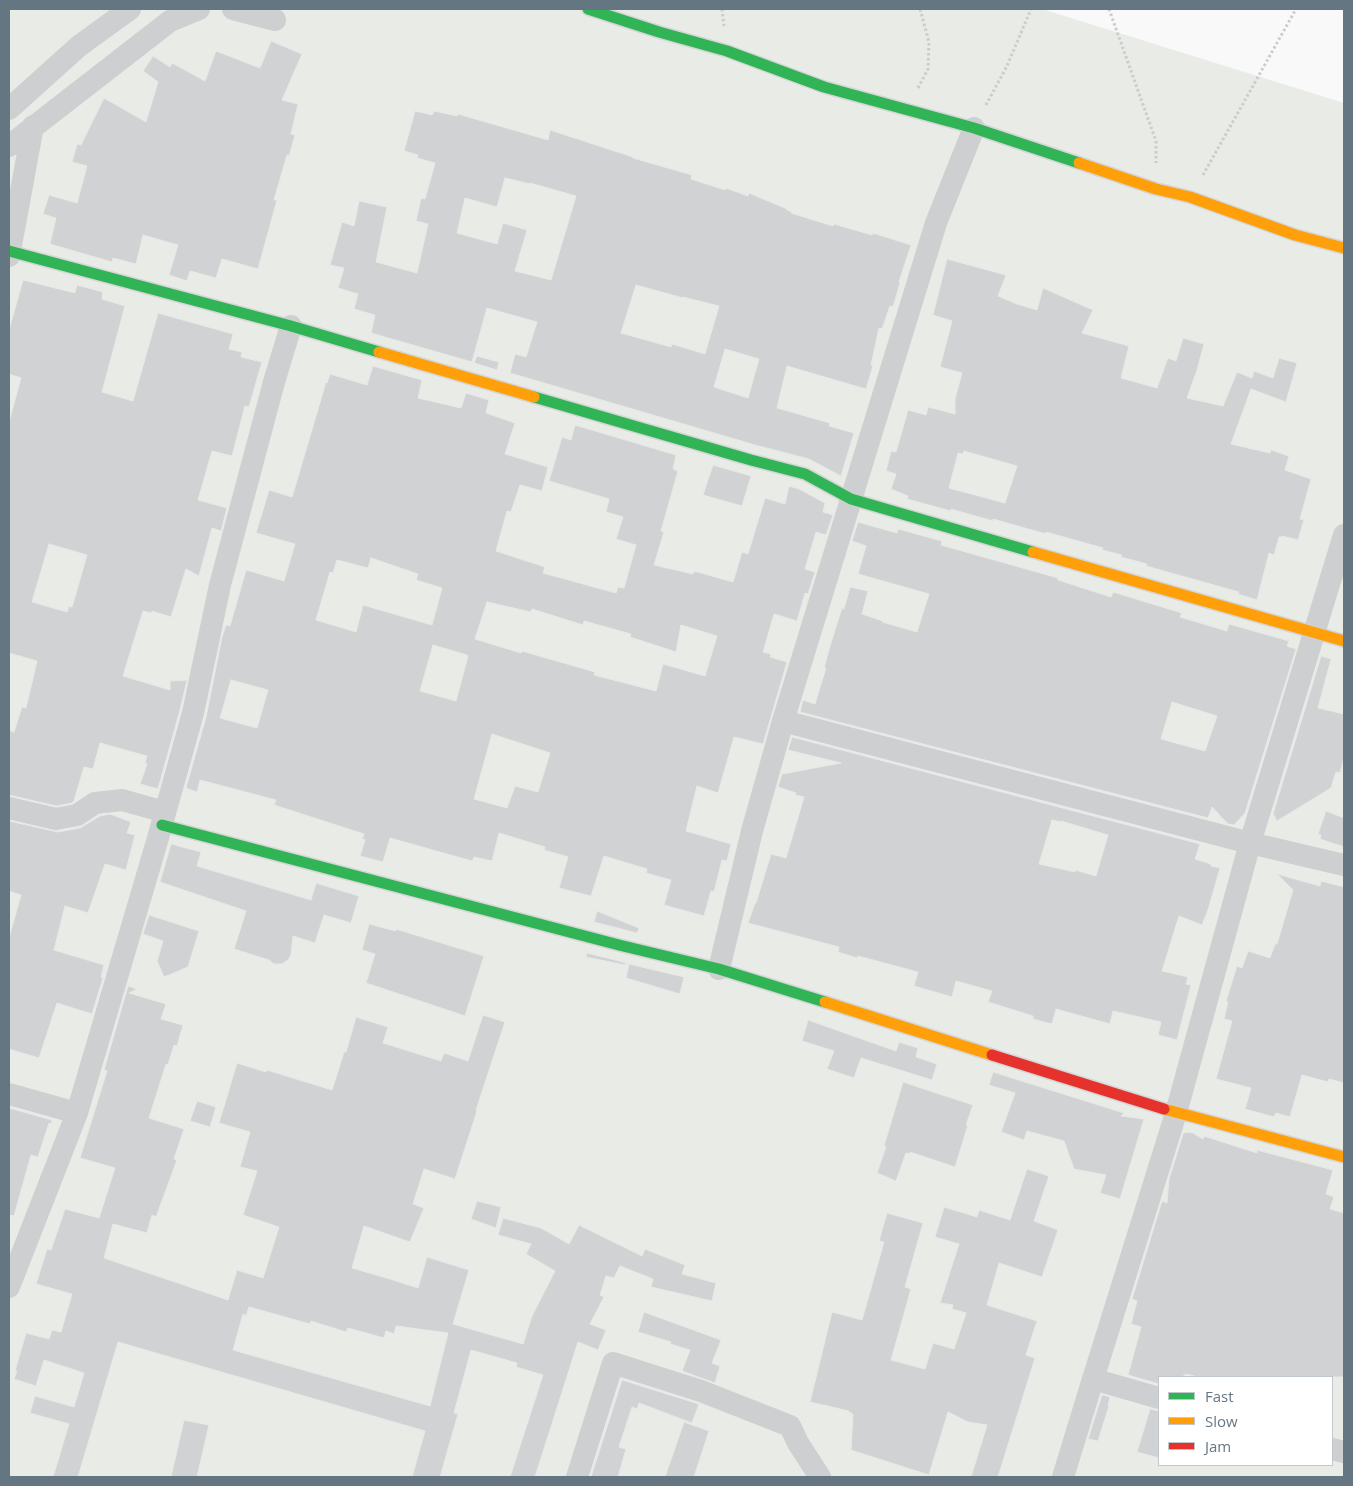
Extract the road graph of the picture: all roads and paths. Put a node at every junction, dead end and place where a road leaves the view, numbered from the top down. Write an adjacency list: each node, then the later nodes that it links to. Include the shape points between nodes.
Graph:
1 (130, 9): 10 (street, via 79,46)
2 (199, 9): 12 (street, via 170,21)
3 (233, 9): 9 (street)
4 (588, 9): 11 (street, via 727,51 824,87)
5 (920, 9): 11 (path, via 929,42 928,69)
6 (1031, 9): 13 (path)
7 (1109, 9): 15 (path, via 1156,141)
8 (1296, 9): 16 (path)
9 (275, 20)
10 (9, 109)
11 (908, 109): 13 (street)
12 (33, 126): 14 (street); 18 (street)
13 (974, 128): 15 (street); 20 (street, via 936,223)
14 (9, 146)
15 (1156, 189): 16 (street)
16 (1190, 197): 17 (street)
17 (1344, 248)
18 (9, 253): 19 (street)
19 (291, 326): 20 (street, via 805,474); 26 (street, via 220,585 193,713)
20 (851, 499): 22 (street); 24 (street)
21 (1344, 535): 22 (street)
22 (1315, 632): 23 (street); 27 (street)
23 (1344, 641)
24 (783, 721): 27 (street); 29 (street, via 752,831)
25 (9, 808): 26 (street, via 56,819 77,815 95,803 122,800)
26 (164, 818): 29 (street, via 619,945); 32 (street)
27 (1250, 843): 28 (street); 31 (street)
28 (1344, 866)
29 (719, 969): 31 (street)
30 (9, 1094): 32 (street)
31 (1176, 1112): 33 (street); 35 (street)
32 (77, 1113): 34 (street)
33 (1344, 1157)
34 (9, 1287)
35 (1093, 1379): 36 (street); 39 (street)
36 (1158, 1398)
37 (577, 1477): 38 (street, via 613,1363 701,1391 790,1426)
38 (820, 1477)
39 (1064, 1477)

